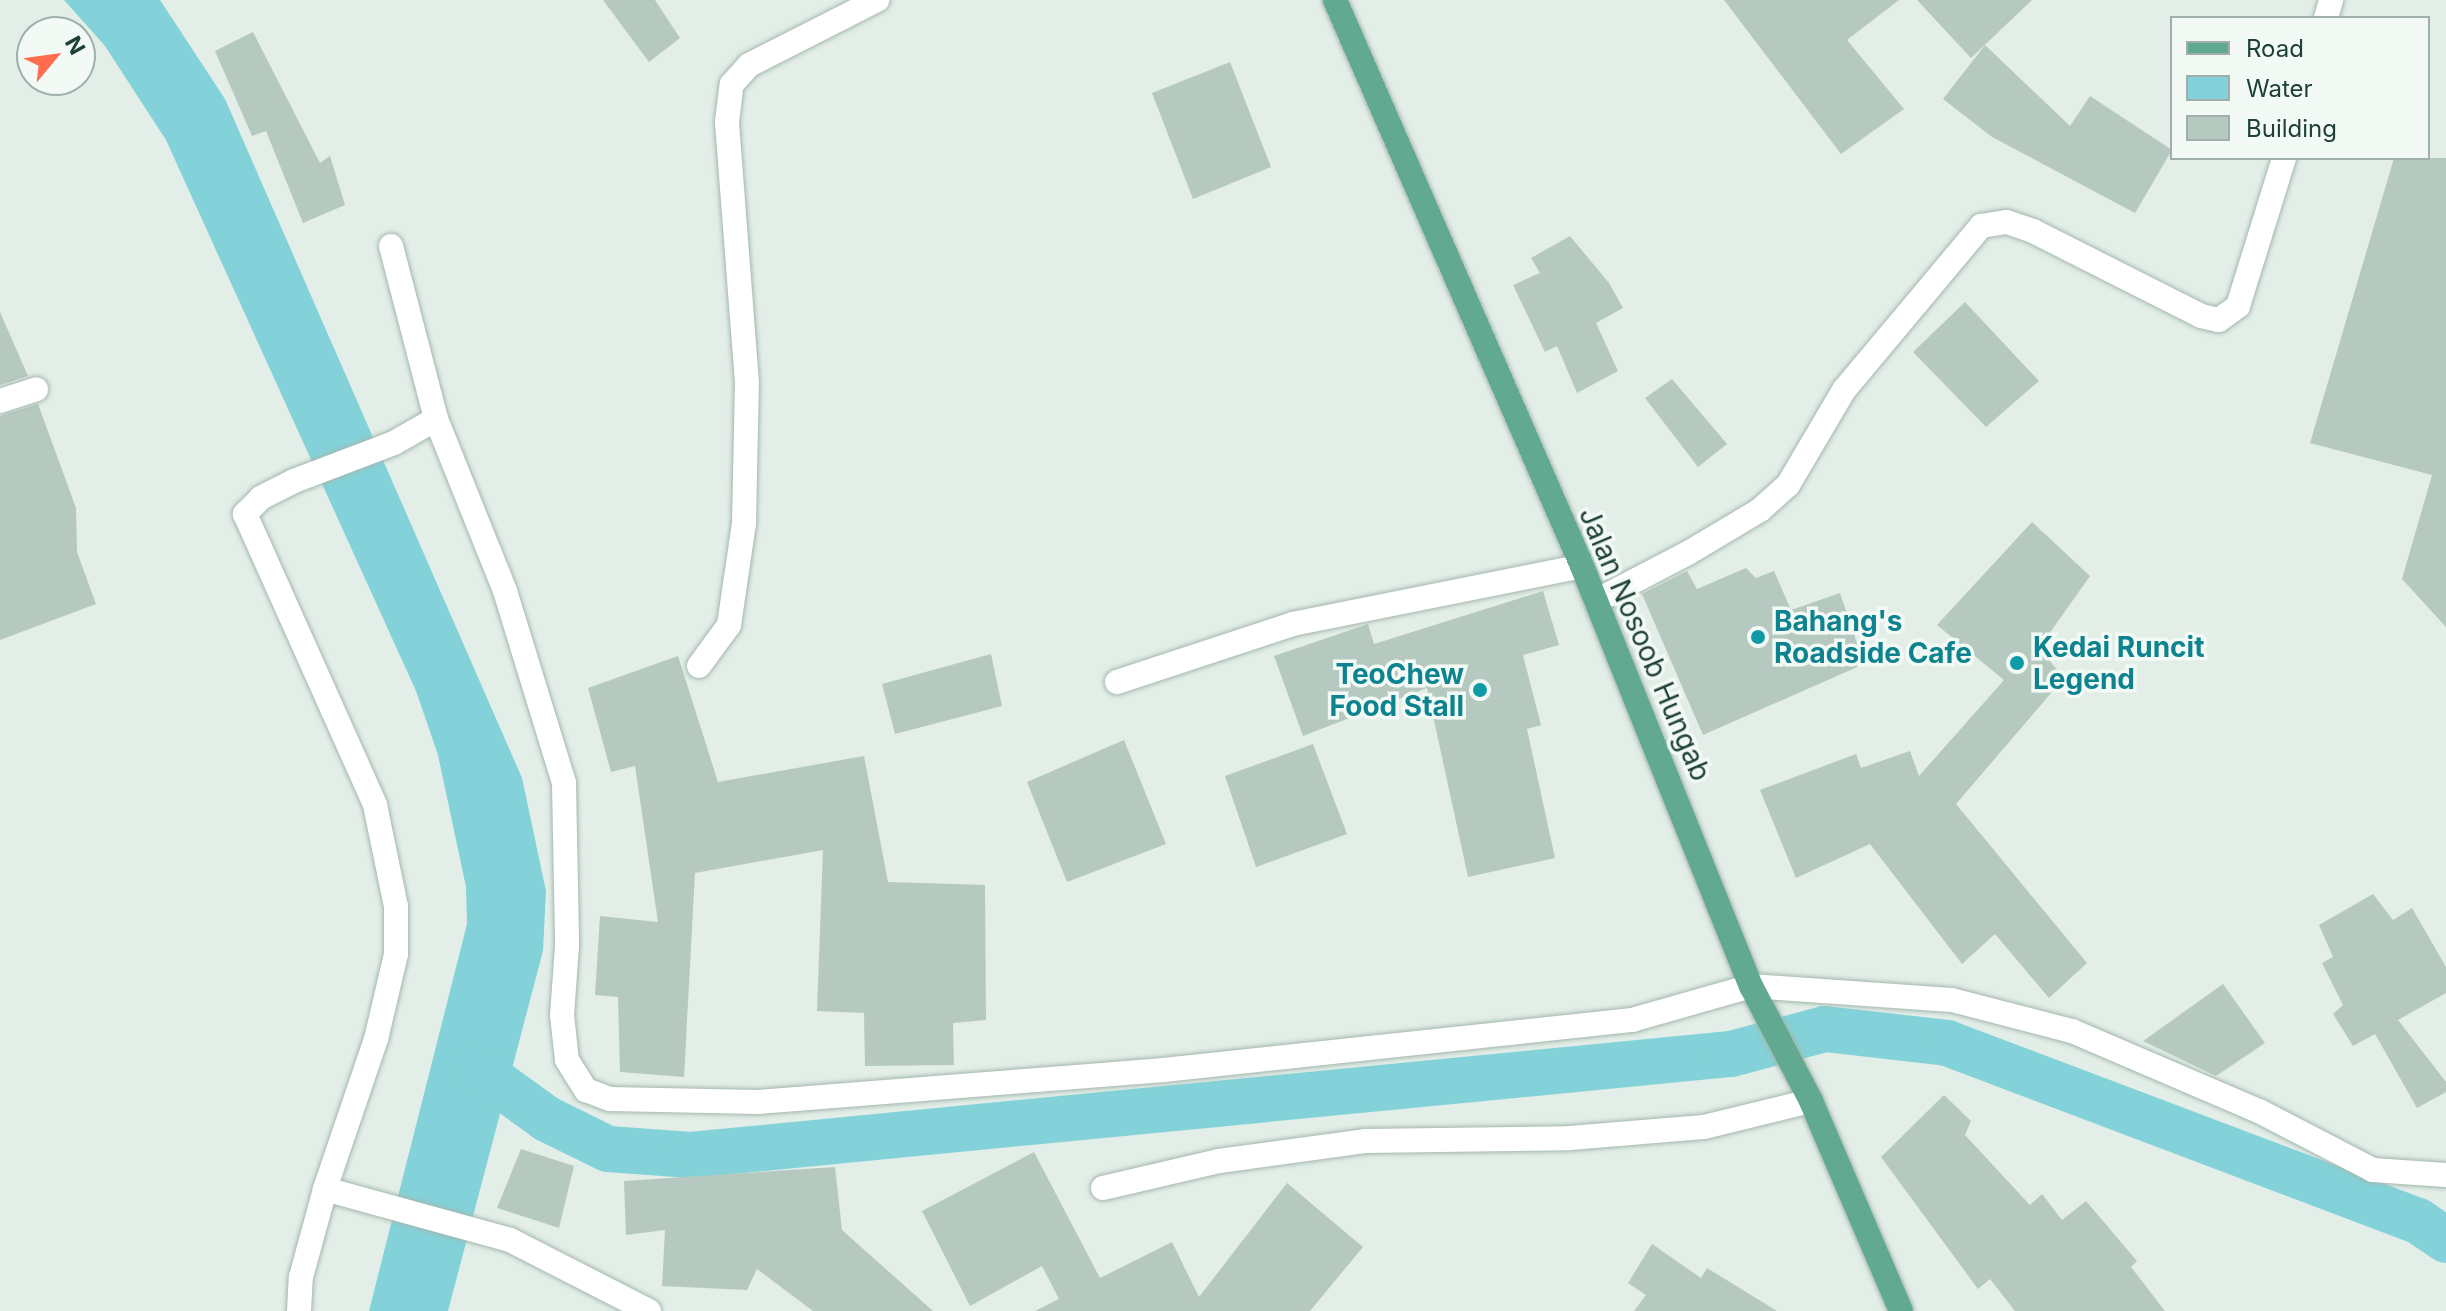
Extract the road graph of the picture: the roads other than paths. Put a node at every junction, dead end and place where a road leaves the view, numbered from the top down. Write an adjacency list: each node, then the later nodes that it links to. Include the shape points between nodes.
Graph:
1 (877, 0): 10 (street, via 749,65 732,84 727,122 747,383 744,523 729,625)
2 (1335, 0): 8 (main road, Jalan Nosoob Hungab)
3 (2283, 160): 9 (street, via 2238,306 2219,320 2201,316 2033,231 2007,222 1981,226 1852,379 1788,485 1712,539)
4 (391, 246): 7 (street)
5 (36, 389): 6 (street)
6 (0, 401)
7 (436, 419): 12 (street, via 505,591 564,783 567,931 562,1015 567,1060 586,1090 610,1099 758,1102 1164,1070 1632,1020); 16 (street, via 394,443 294,481 261,498 245,514 375,805 396,906 396,954 376,1039)
8 (1582, 566): 9 (main road, Jalan Nosoob Hungab); 11 (street, via 1293,624)
9 (1596, 601): 12 (main road, Jalan Nosoob Hungab)
10 (699, 666)
11 (1117, 682)
12 (1751, 986): 13 (main road, Jalan Nosoob Hungab); 14 (street, via 1952,1000 2072,1031 2259,1111 2373,1170)
13 (1807, 1093): 15 (street, via 1704,1127 1570,1138 1365,1141 1219,1161); 19 (main road, Jalan Nosoob Hungab)
14 (2446, 1175)
15 (1103, 1188)
16 (325, 1189): 17 (street, via 301,1277); 18 (street, via 510,1240)
17 (299, 1311)
18 (649, 1311)
19 (1901, 1311)

